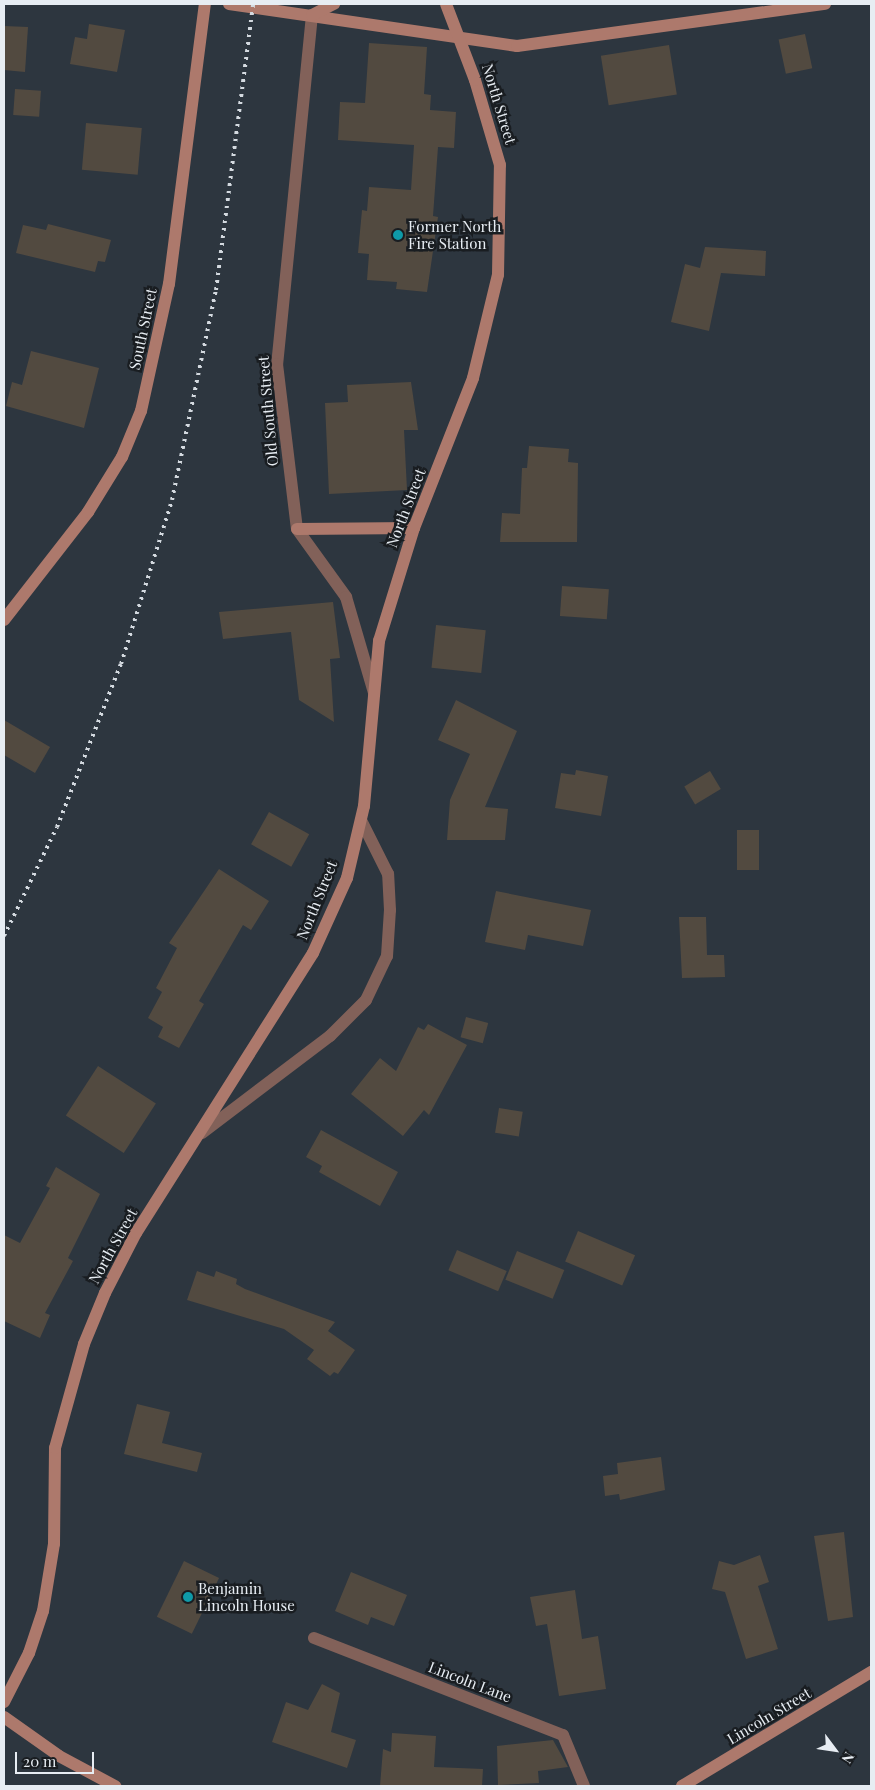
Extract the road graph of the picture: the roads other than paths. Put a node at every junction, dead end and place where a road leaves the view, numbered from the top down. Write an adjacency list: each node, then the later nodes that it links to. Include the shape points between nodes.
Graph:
1 (205, 4): 10 (street, South Street, via 169,284 141,411 122,457 88,512)
2 (229, 4): 6 (street)
3 (334, 4): 6 (street)
4 (446, 4): 7 (street, North Street)
5 (825, 4): 7 (street, via 517,46)
6 (312, 15): 7 (street); 9 (street, Old South Street, via 277,364)
7 (460, 35): 8 (street, North Street, via 500,164 499,267 472,378)
8 (414, 528): 9 (street); 11 (street, North Street, via 379,641)
9 (297, 529): 11 (street, Old South Street, via 346,597)
10 (4, 620)
11 (374, 695): 12 (street, North Street)
12 (361, 820): 13 (street, North Street, via 347,878 313,953); 13 (street, via 388,874 390,910 387,956 366,1000 330,1036)
13 (202, 1132): 16 (street, North Street, via 136,1233 84,1344 55,1448 54,1544 43,1611 30,1653)
14 (314, 1638): 19 (street, Lincoln Lane, via 563,1735)
15 (871, 1672): 20 (street, Lincoln Street)
16 (4, 1702)
17 (4, 1716): 18 (street, via 59,1756)
18 (115, 1786)
19 (584, 1786)
20 (682, 1786)

